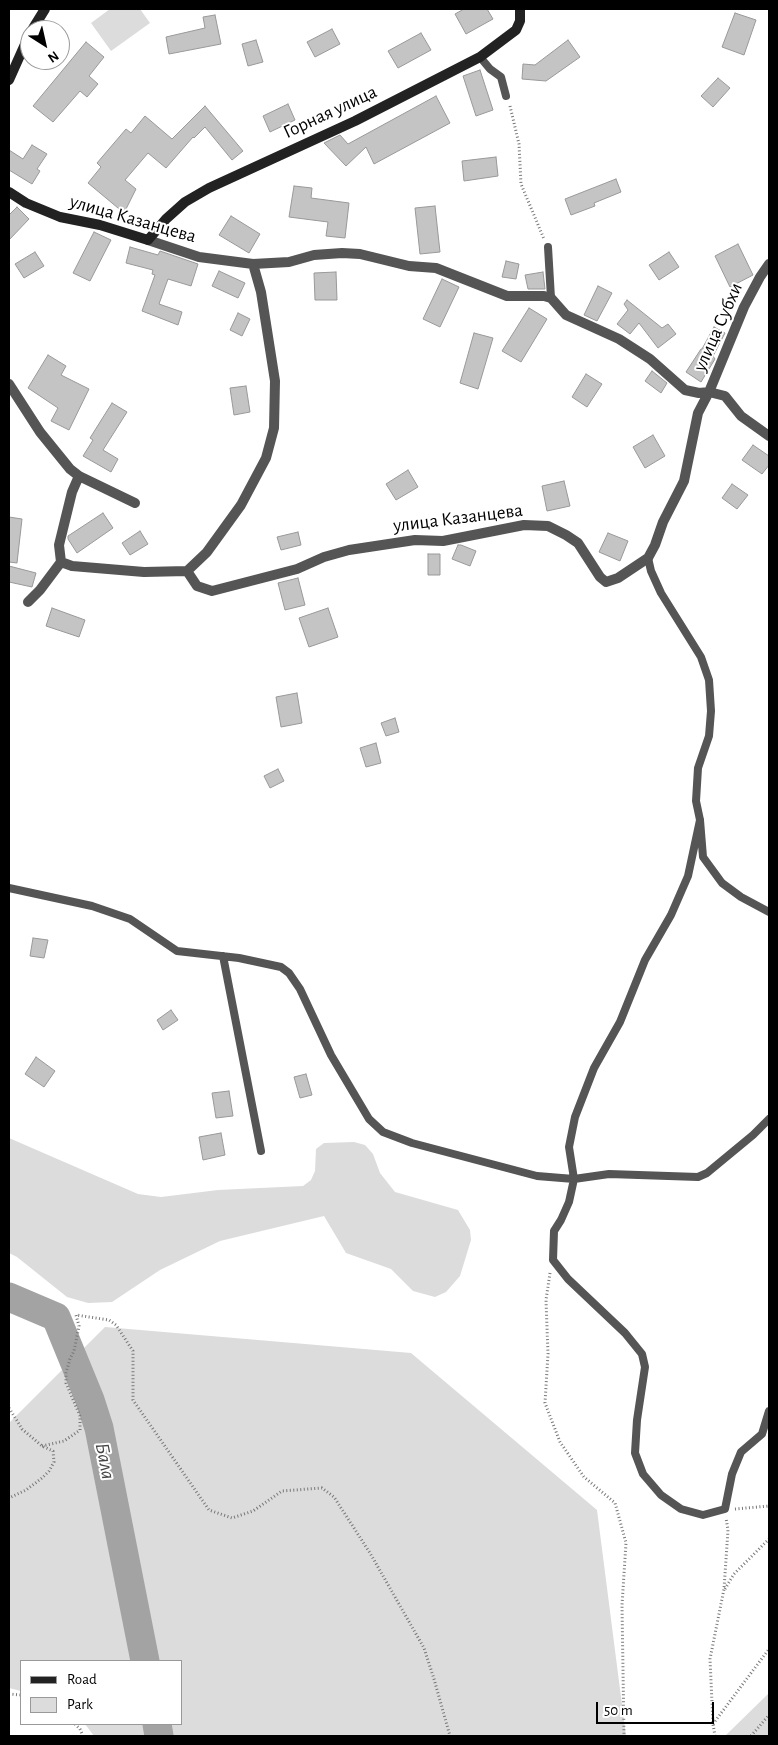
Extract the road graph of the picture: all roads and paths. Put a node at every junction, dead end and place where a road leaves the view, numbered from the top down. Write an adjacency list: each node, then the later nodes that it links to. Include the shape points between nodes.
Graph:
1 (45, 9): 3 (street)
2 (520, 10): 5 (street, Горная улица, via 516,30)
3 (38, 20)
4 (20, 55): 6 (street)
5 (480, 56): 7 (lane, via 501,77); 9 (street, Горная улица, via 355,121 208,188 185,202)
6 (9, 80)
7 (506, 96): 10 (path, via 519,144 521,184)
8 (9, 192): 9 (street, улица Казанцева, via 60,217)
9 (148, 240): 11 (street, улица Казанцева, via 199,257)
10 (548, 246): 13 (lane)
11 (252, 264): 13 (street, улица Казанцева, via 289,262 314,255 360,254 409,266 436,268 507,296); 21 (street, via 261,292 276,381 274,428 266,458 242,505 207,552)
12 (769, 264): 15 (street, улица Субхи, via 744,307)
13 (552, 298): 15 (street, via 566,315 619,339 650,359 685,390 699,394)
14 (9, 384): 17 (street, via 40,432 65,464)
15 (709, 392): 16 (street, улица Субхи, via 725,396 741,416); 19 (street, via 698,413 684,481)
16 (769, 436)
17 (79, 476): 18 (street); 20 (street, via 58,545)
18 (134, 503)
19 (648, 558): 21 (street, улица Казанцева, via 606,582 578,543 548,526 524,525 444,541 415,540 349,550 212,591 197,586); 23 (lane, via 661,592 701,657 710,680 709,736 698,768 696,801)
20 (61, 562): 21 (street, via 72,566 144,572); 22 (street)
21 (188, 571)
22 (28, 602)
23 (700, 820): 25 (lane, via 703,857 714,874 722,884); 29 (lane, via 688,876 671,915 645,960 620,1022 599,1059 576,1112 569,1147)
24 (9, 888): 26 (lane, via 92,906 130,919 177,951)
25 (769, 912)
26 (223, 956): 28 (lane); 29 (lane, via 281,967 289,974 369,1119 383,1132 440,1151 536,1176)
27 (769, 1119): 29 (lane, via 754,1136 698,1177 609,1174)
28 (261, 1151)
29 (574, 1178): 30 (lane, via 569,1202 554,1231)
30 (553, 1260): 36 (lane, via 642,1354 645,1367 635,1453 642,1474 661,1495 681,1509 704,1514); 45 (path, via 546,1300 548,1354 545,1403 560,1442 584,1477 616,1503 626,1543 622,1605)
31 (9, 1408): 33 (path, via 22,1429)
32 (769, 1411): 36 (lane, via 762,1434 741,1452 732,1474)
33 (42, 1446): 34 (path, via 53,1451 54,1462 50,1471 34,1485); 44 (path, via 64,1441 80,1430 80,1416 66,1383 79,1326 76,1315 109,1320 132,1351 133,1400 209,1510 232,1518 253,1511 282,1491 322,1488 334,1497 424,1648)
34 (9, 1498)
35 (769, 1506): 36 (path)
36 (725, 1509): 38 (path, via 728,1530)
37 (769, 1539): 38 (path, via 734,1574)
38 (724, 1589): 41 (path, via 710,1659)
39 (769, 1649): 41 (path)
40 (769, 1715): 47 (path)
41 (713, 1724): 46 (path)
42 (76, 1725): 43 (path)
43 (83, 1736)
44 (450, 1736)
45 (624, 1736)
46 (715, 1736)
47 (750, 1736)

